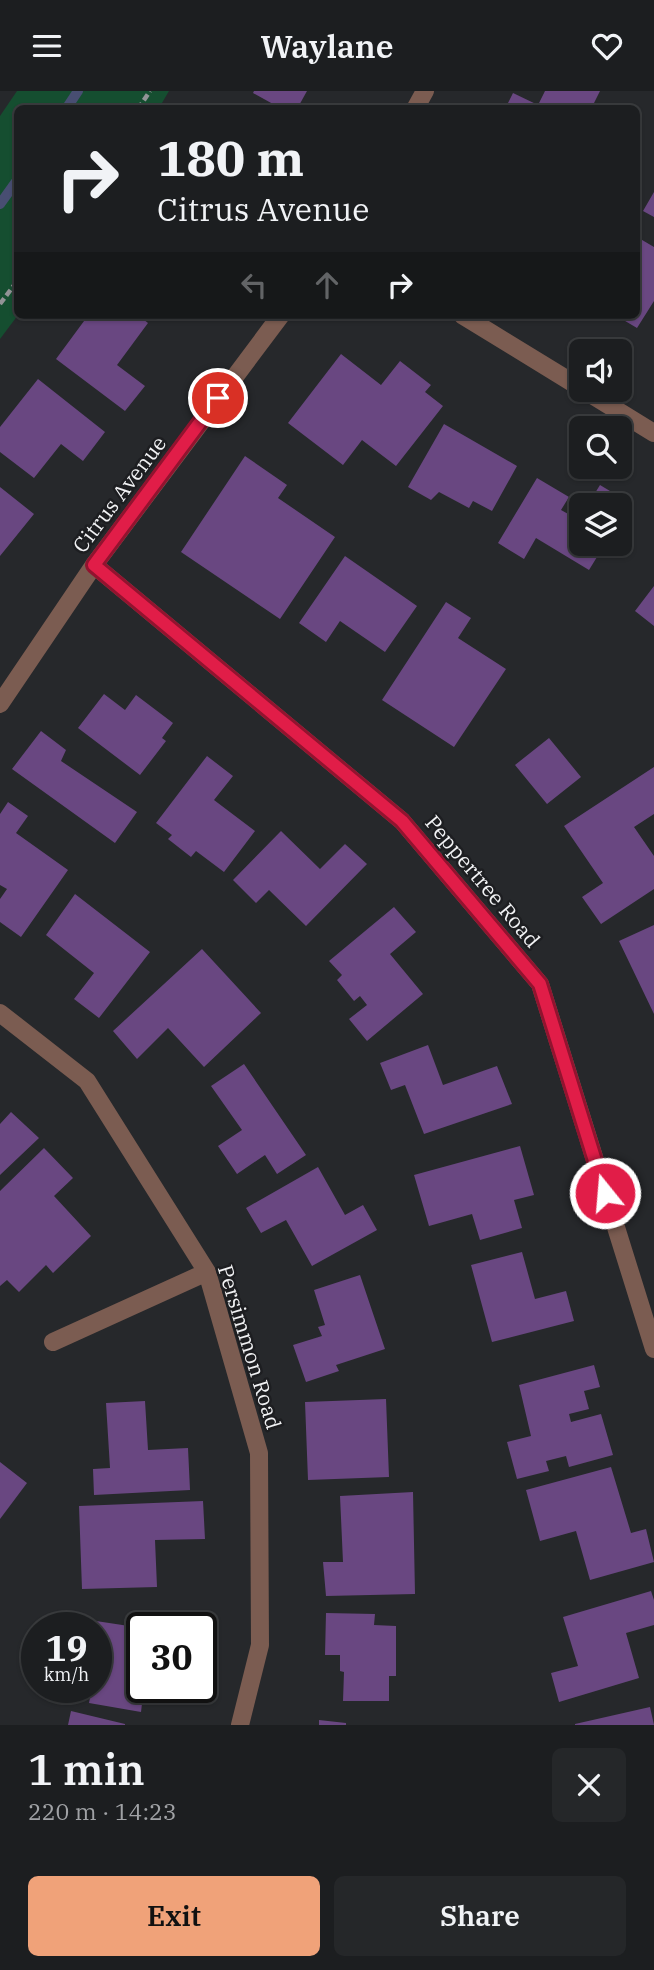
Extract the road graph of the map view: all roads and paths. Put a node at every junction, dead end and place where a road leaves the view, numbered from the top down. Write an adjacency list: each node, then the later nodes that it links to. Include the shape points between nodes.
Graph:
1 (14, 285): 2 (path)
2 (0, 304)
3 (278, 319): 8 (street, Citrus Avenue)
4 (469, 319): 5 (street)
5 (569, 380)
6 (604, 402): 7 (street)
7 (654, 433)
8 (94, 565): 9 (street, Citrus Avenue); 13 (street, Peppertree Road, via 402,821 540,984)
9 (0, 704)
10 (0, 1013): 11 (street, Persimmon Road, via 87,1081)
11 (207, 1272): 12 (street); 14 (street, Persimmon Road, via 258,1453 260,1645)
12 (53, 1342)
13 (654, 1349)
14 (240, 1725)

